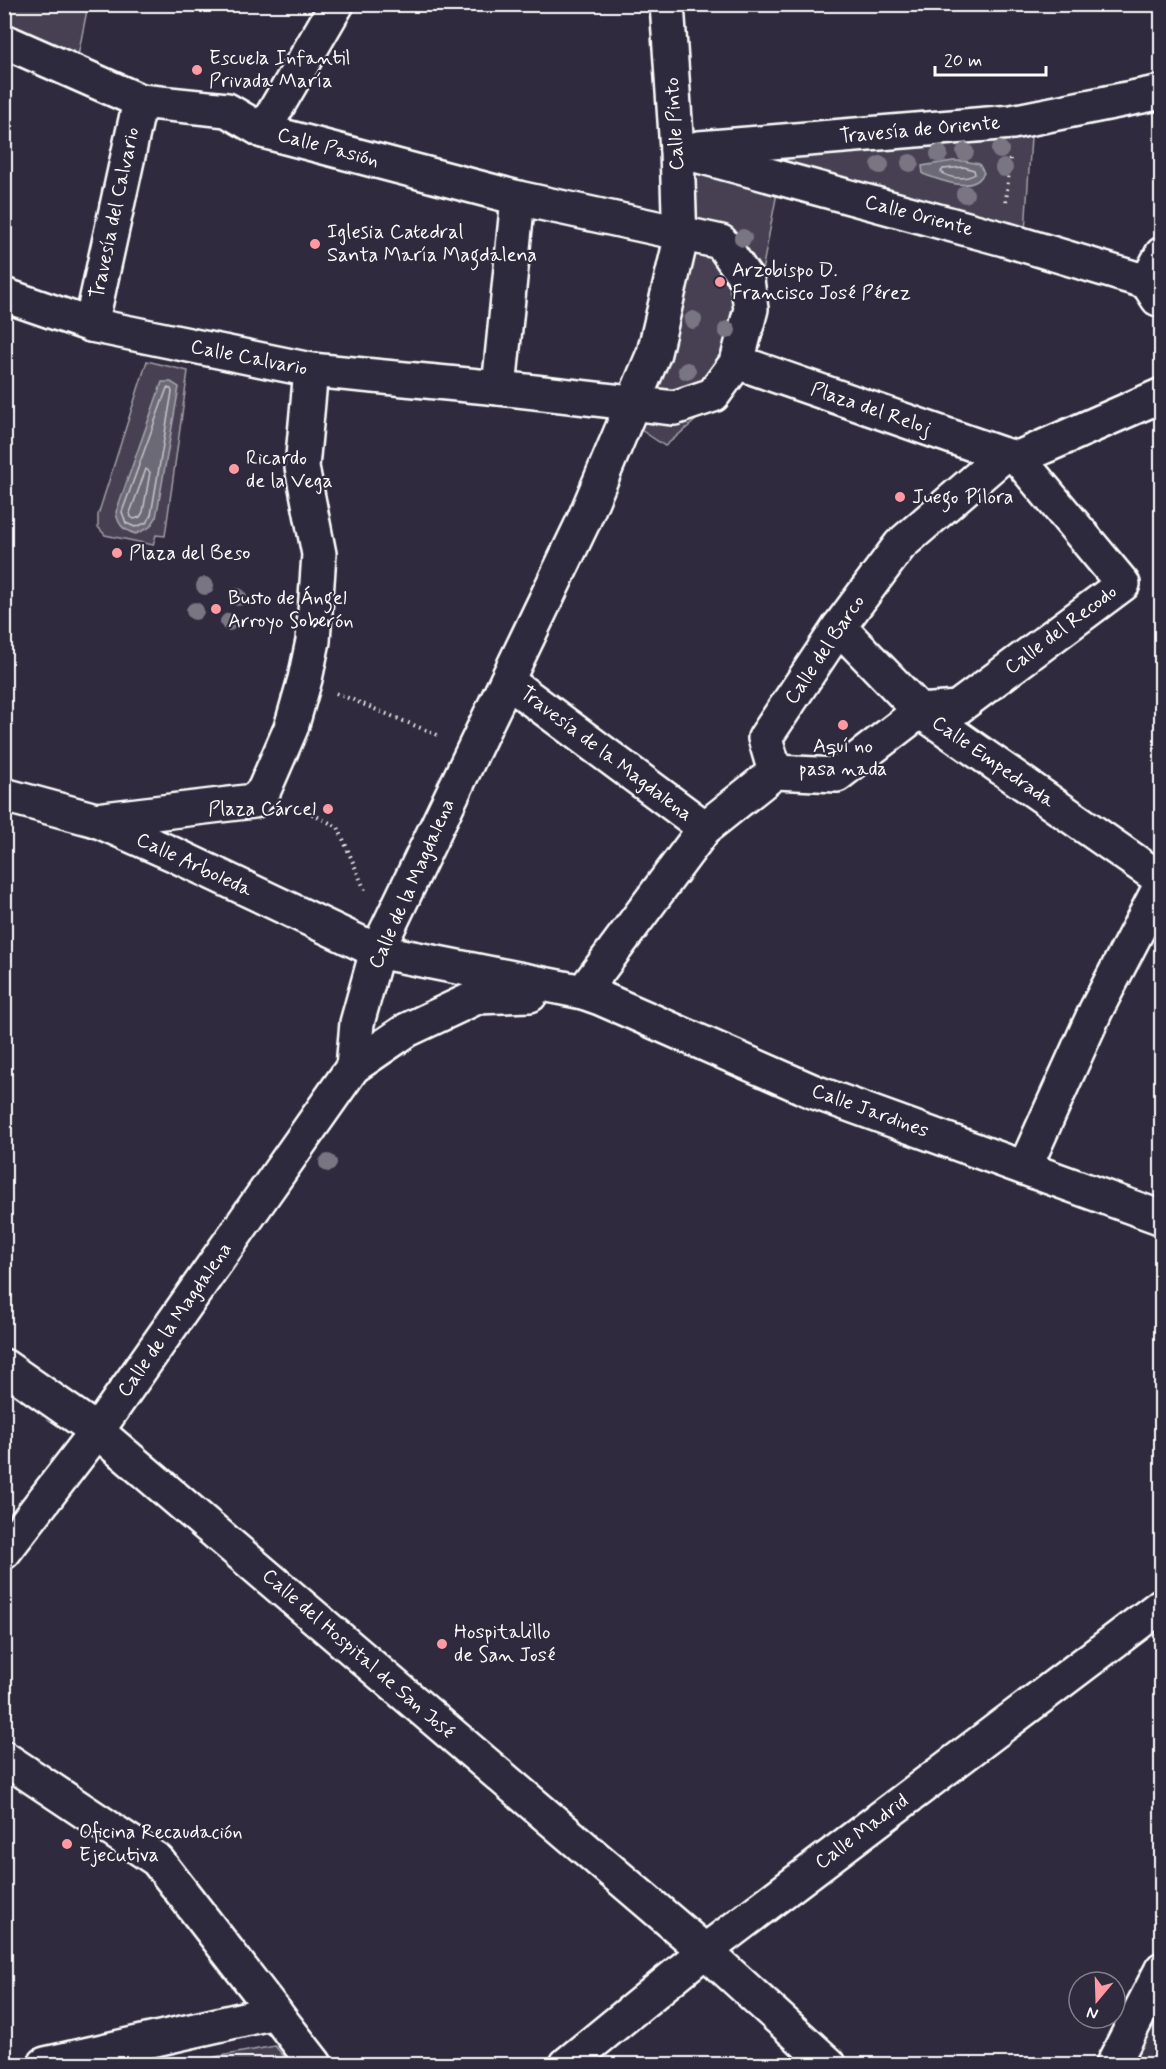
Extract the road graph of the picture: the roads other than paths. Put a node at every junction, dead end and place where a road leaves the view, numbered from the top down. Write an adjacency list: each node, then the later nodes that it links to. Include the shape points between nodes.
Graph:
1 (337, 4): 6 (street)
2 (668, 4): 7 (street, Calle Pinto)
3 (4, 41): 5 (street, Calle Pasión)
4 (1161, 92): 7 (street, Travesía de Oriente, via 1012,122)
5 (140, 101): 6 (street, Calle Pasión, via 227,110); 12 (street, Travesía del Calvario)
6 (263, 131): 8 (street, Calle Pasión)
7 (676, 150): 9 (street, Calle Pinto); 10 (street, Calle Oriente)
8 (518, 198): 9 (street, Calle Pasión); 15 (street)
9 (680, 238): 13 (street, Calle Pasión, via 721,242 747,280 751,309); 17 (street, Calle Pinto, via 654,353)
10 (1158, 281)
11 (4, 295): 12 (street, Calle Calvario)
12 (91, 325): 14 (street, Calle Calvario)
13 (737, 362): 17 (street, Calle Calvario, via 713,395 674,408); 18 (street, Plaza del Reloj)
14 (311, 370): 15 (street, Calle Calvario); 24 (street, via 302,467 319,554 312,641 291,728 264,790 254,801)
15 (499, 388): 17 (street, Calle Calvario)
16 (1161, 395): 18 (street, Calle del Barco)
17 (636, 398): 20 (street, Calle de la Magdalena, via 583,522)
18 (1011, 456): 19 (street, Calle del Barco, via 900,545); 21 (street, Calle del Recodo, via 1123,584 957,708)
19 (839, 627): 21 (street, Calle Empedrada); 22 (street, Calle del Barco, via 765,738)
20 (507, 681): 25 (street, Travesía de la Magdalena); 27 (street, Calle de la Magdalena)
21 (920, 711): 22 (street, via 837,775); 26 (street, Calle Empedrada)
22 (776, 772): 25 (street)
23 (4, 795): 24 (street, Calle Arboleda)
24 (96, 820): 27 (street, Calle Arboleda)
25 (705, 828): 28 (street)
26 (1161, 881): 30 (street, Calle Empedrada, via 1096,1010)
27 (376, 951): 28 (street, Calle Jardines); 29 (street, Calle de la Magdalena, via 357,1023)
28 (583, 992): 29 (street, Calle Jardines, via 477,997 407,1030); 30 (street, Calle Jardines, via 812,1091)
29 (353, 1067): 33 (street, Calle de la Magdalena)
30 (1025, 1167): 31 (street, Calle Jardines)
31 (1161, 1218)
32 (4, 1366): 33 (street, Calle del Hospital de San José)
33 (98, 1431): 34 (street, Calle de la Magdalena); 37 (street, Calle del Hospital de San José)
34 (4, 1552)
35 (1161, 1605): 37 (street, Calle Madrid)
36 (4, 1758): 39 (street, via 157,1860)
37 (705, 1951): 42 (street, Calle Madrid); 43 (street, Calle del Hospital de San José)
38 (1161, 1969): 44 (street)
39 (275, 2012): 40 (street); 41 (street)
40 (45, 2064)
41 (315, 2064)
42 (567, 2064)
43 (829, 2064)
44 (1113, 2064)

